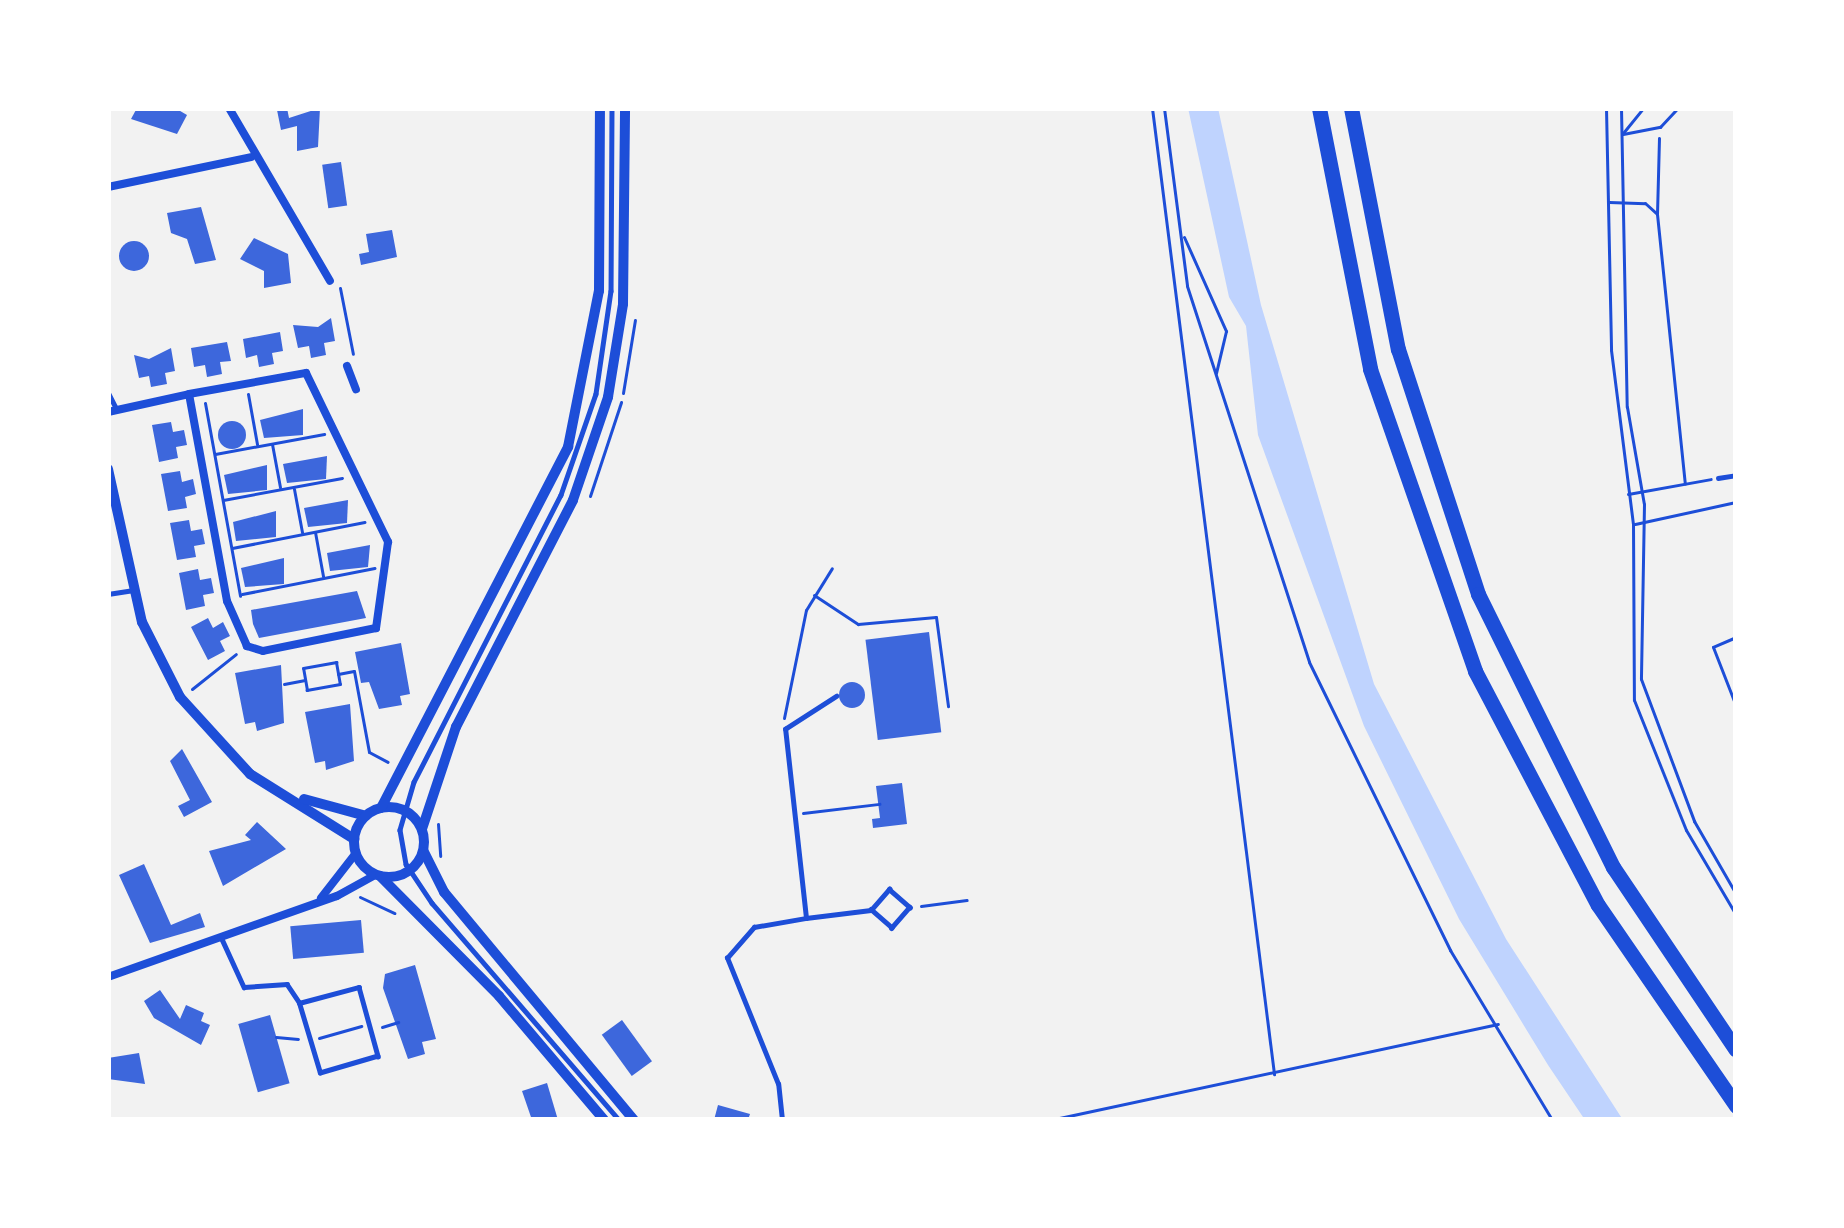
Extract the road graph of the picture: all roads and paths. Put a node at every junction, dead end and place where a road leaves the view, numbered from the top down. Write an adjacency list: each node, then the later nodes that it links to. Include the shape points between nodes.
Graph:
1 (230, 108): 15 (street)
2 (600, 108): 77 (street, via 599,291 568,447)
3 (612, 108): 78 (lane, via 609,320 580,449)
4 (625, 108): 81 (street, via 623,304 608,398 573,500 456,728)
5 (1152, 108): 21 (path)
6 (1164, 108): 20 (path)
7 (1318, 108): 105 (highway, via 1370,369 1475,671 1598,904)
8 (1351, 108): 103 (highway, via 1398,349 1478,594 1594,833)
9 (1606, 108): 17 (path)
10 (1621, 108): 13 (path)
11 (1643, 108): 13 (path)
12 (1678, 108): 13 (path, via 1660,127)
13 (1621, 134): 18 (path)
14 (1659, 138): 19 (path)
15 (251, 157): 16 (street); 23 (street)
16 (108, 188)
17 (1606, 201): 18 (path); 44 (path, via 1617,438)
18 (1620, 202): 19 (path, via 1645,203); 43 (path, via 1627,407)
19 (1658, 214): 40 (path)
20 (1183, 236): 22 (path); 25 (path, via 1226,331)
21 (1174, 256): 22 (path); 104 (path)
22 (1181, 260): 25 (path)
23 (330, 280): 24 (path, via 344,295)
24 (349, 362): 26 (street)
25 (1216, 373): 99 (path, via 1309,662 1450,950)
26 (356, 389)
27 (108, 392): 31 (lane)
28 (200, 392): 29 (street); 32 (street, via 306,374); 35 (path)
29 (189, 394): 31 (street); 61 (street)
30 (248, 394): 34 (path)
31 (112, 411)
32 (334, 432): 33 (path); 38 (street)
33 (272, 443): 34 (path); 42 (path)
34 (257, 446): 35 (path)
35 (213, 454): 45 (path)
36 (108, 469): 48 (street)
37 (1736, 475): 39 (lane)
38 (356, 476): 41 (path); 47 (street)
39 (1718, 478): 40 (path)
40 (1685, 484): 43 (path)
41 (293, 487): 42 (path); 52 (path)
42 (281, 489): 45 (path)
43 (1643, 491): 44 (path); 49 (path)
44 (1628, 494): 50 (path)
45 (223, 500): 53 (path)
46 (1736, 502): 49 (path)
47 (377, 520): 51 (path); 54 (street)
48 (113, 521): 57 (street)
49 (1643, 522): 50 (path); 87 (path, via 1644,696 1694,821)
50 (1634, 524): 92 (path, via 1634,700 1686,830)
51 (315, 532): 52 (path); 56 (path)
52 (302, 534): 53 (path)
53 (231, 548): 60 (path)
54 (388, 568): 56 (path); 63 (street, via 376,628 262,651)
55 (832, 568): 59 (path)
56 (324, 578): 60 (path)
57 (133, 590): 58 (lane); 75 (street, via 152,647 187,707 238,763)
58 (108, 594)
59 (814, 595): 69 (path, via 858,624 936,617); 73 (path, via 790,668)
60 (240, 596): 61 (path)
61 (226, 601): 63 (street)
62 (1736, 638): 70 (path, via 1713,646)
63 (248, 646): 67 (path)
64 (338, 674): 65 (path, via 340,684 324,687 307,690); 65 (path, via 336,662 303,668); 71 (path, via 356,671)
65 (305, 680): 66 (path)
66 (284, 684)
67 (194, 687)
68 (836, 696): 73 (lane)
69 (948, 706)
70 (1736, 706)
71 (363, 721): 72 (path); 74 (path, via 369,752 390,764)
72 (354, 723)
73 (784, 729): 79 (lane)
74 (394, 756)
75 (289, 796): 80 (street); 82 (street)
76 (879, 804): 79 (path)
77 (381, 808): 78 (street); 80 (street)
78 (404, 810): 81 (street); 84 (lane, via 401,842)
79 (796, 815): 93 (lane)
80 (366, 816): 82 (street)
81 (422, 829): 83 (street)
82 (355, 846): 85 (street); 88 (street)
83 (424, 852): 84 (street); 108 (street, via 444,892)
84 (410, 872): 85 (street); 107 (lane)
85 (377, 876): 88 (street); 106 (street, via 499,996)
86 (353, 894): 94 (path)
87 (1736, 894)
88 (320, 899): 95 (street)
89 (967, 900): 90 (path)
90 (910, 907): 91 (lane, via 889,890); 91 (lane, via 892,928)
91 (871, 910): 93 (lane)
92 (1736, 915)
93 (806, 918): 109 (lane, via 754,927 727,958 778,1084)
94 (413, 920)
95 (220, 934): 96 (street); 97 (lane, via 244,987 287,984)
96 (108, 977)
97 (299, 1003): 100 (lane, via 359,987); 102 (lane)
98 (398, 1022): 100 (path)
99 (1499, 1024): 104 (path); 111 (path)
100 (370, 1027): 102 (path); 102 (lane, via 378,1056 320,1073)
101 (276, 1037): 102 (path)
102 (310, 1038)
103 (1736, 1050)
104 (1274, 1074): 110 (path)
105 (1736, 1106)
106 (604, 1120)
107 (619, 1120)
108 (634, 1120)
109 (782, 1120)
110 (1050, 1120)
111 (1552, 1120)

